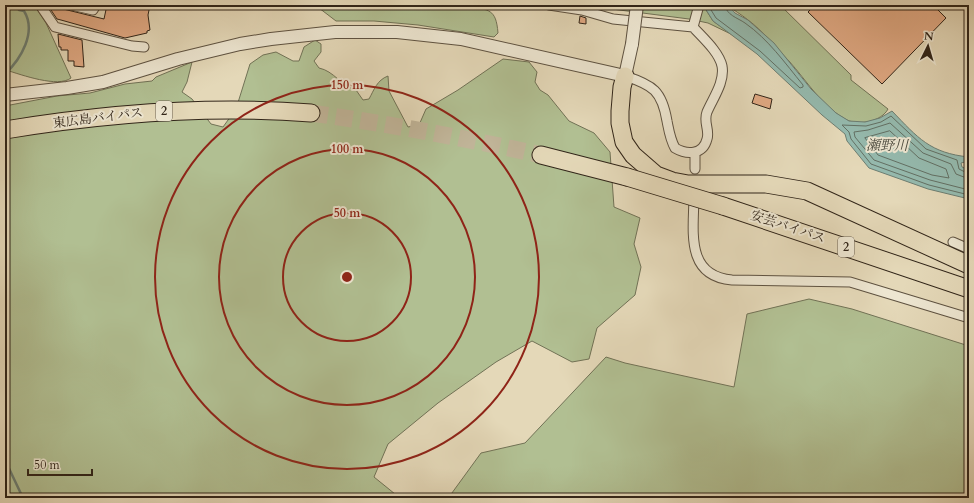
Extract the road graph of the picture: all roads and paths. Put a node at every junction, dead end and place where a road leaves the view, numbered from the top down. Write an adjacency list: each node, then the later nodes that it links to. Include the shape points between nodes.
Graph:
1 (40, 5): 8 (street, via 55,27)
2 (71, 5): 3 (street, via 92,10)
3 (96, 5)
4 (549, 5): 7 (street, via 582,10 613,19)
5 (637, 5): 9 (street, bridge)
6 (699, 5): 7 (street)
7 (694, 25): 13 (street, via 719,59 723,74 706,114 708,138 703,147)
8 (144, 47)
9 (625, 76): 10 (street, via 461,39 397,32 335,32 271,38 240,44 178,59 103,82); 13 (street, via 643,82 657,91 665,108 675,148); 19 (highway, via 630,95 630,128 636,144 647,159 662,170 689,177 766,177 808,186 856,205); 20 (highway, via 620,111 624,142 633,155 656,175 688,184 760,184 807,191)
10 (5, 96)
11 (312, 113): 12 (highway, 東広島バイパス / 2, via 259,109 149,112)
12 (11, 129)
13 (695, 152): 15 (street)
14 (542, 155): 21 (highway, 安芸バイパス / 2, bridge, via 628,177 723,206)
15 (695, 169)
16 (694, 188): 22 (street, via 696,255 701,265 714,276 732,280 850,282)
17 (953, 242): 18 (street)
18 (969, 249)
19 (969, 258)
20 (969, 265)
21 (969, 289)
22 (969, 318)

